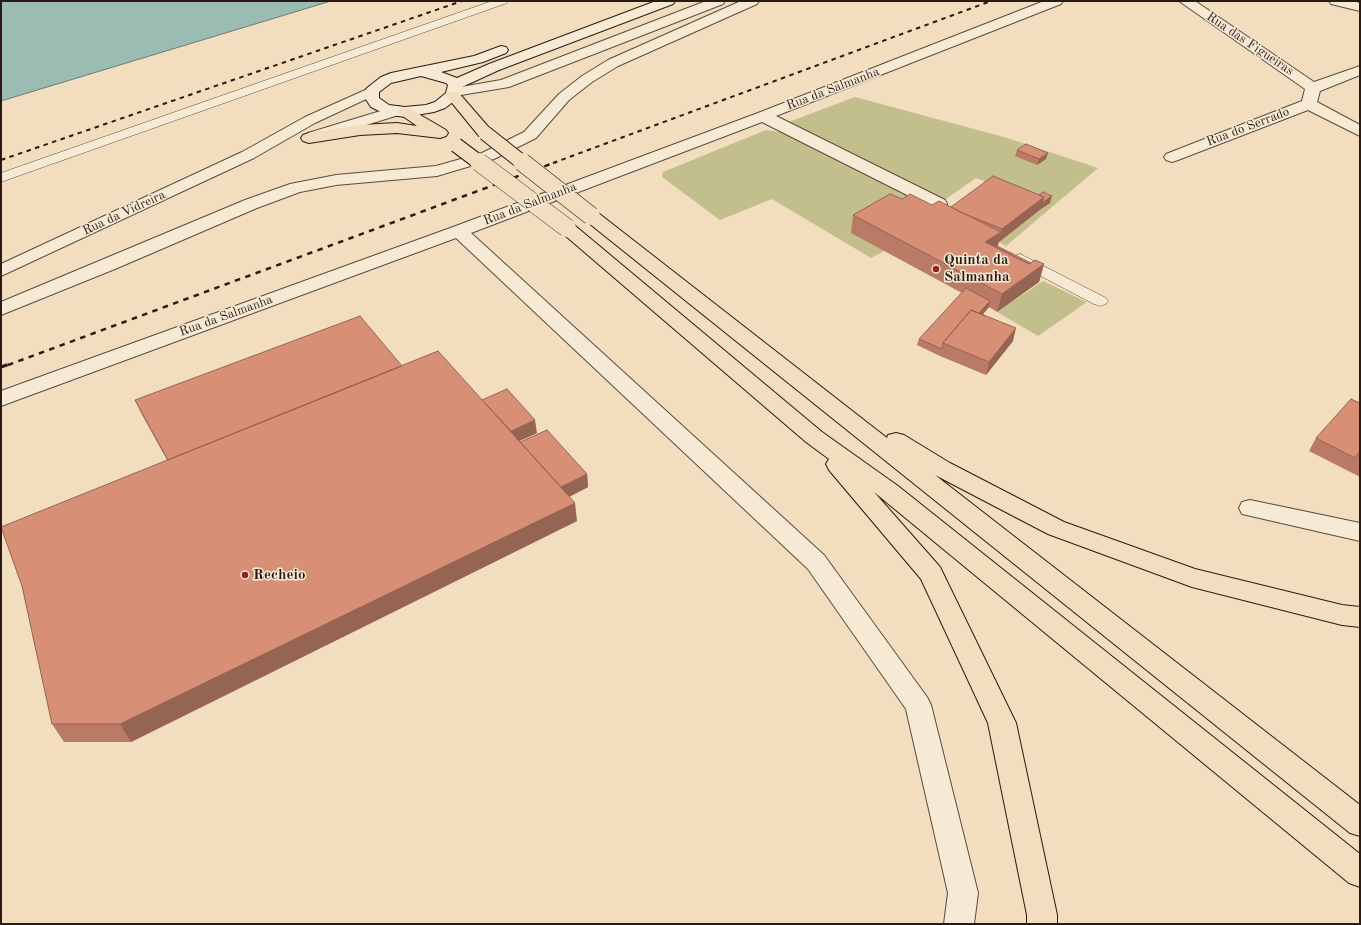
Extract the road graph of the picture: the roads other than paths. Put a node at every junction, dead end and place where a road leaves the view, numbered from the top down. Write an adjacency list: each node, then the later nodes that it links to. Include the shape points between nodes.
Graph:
1 (503, 1): 23 (lane)
2 (635, 1): 11 (street, via 478,59)
3 (668, 1): 14 (street, via 494,67)
4 (718, 1): 14 (street, via 504,84)
5 (752, 1): 29 (street, via 613,63 564,97 530,135 488,156 437,171 336,180 296,188 251,204)
6 (1056, 1): 17 (street, Rua da Salmanha)
7 (1186, 1): 12 (street, Rua das Figueiras)
8 (1336, 1): 9 (street)
9 (1360, 6)
10 (1360, 70): 12 (street)
11 (421, 72): 13 (street, via 391,78); 14 (street, via 451,80)
12 (1313, 88): 15 (street, Rua do Serrado)
13 (372, 91): 16 (street, via 372,98 376,104 385,109); 21 (street, via 310,120)
14 (454, 91): 16 (street, via 440,105); 30 (highway, bridge, via 485,133)
15 (1309, 104): 18 (street); 22 (street, Rua do Serrado)
16 (401, 112): 19 (highway); 20 (street)
17 (763, 116): 24 (street); 25 (street, Rua da Salmanha)
18 (1360, 131)
19 (440, 133): 20 (highway, via 397,128 360,130); 32 (highway, bridge, via 567,228)
20 (309, 138): 21 (street)
21 (248, 155): 27 (street, Rua da Vidreira)
22 (1172, 157)
23 (1, 178)
24 (939, 204)
25 (459, 231): 31 (street, Rua da Salmanha); 38 (street, via 816,562 918,705 963,893)
26 (1010, 254): 28 (lane)
27 (1, 271)
28 (1100, 301)
29 (1, 309)
30 (798, 378): 35 (highway, via 942,469 1056,528 1192,578 1342,615); 36 (highway)
31 (1, 399)
32 (814, 437): 37 (highway, via 890,492); 39 (highway, via 932,574 1002,723)
33 (1250, 508): 34 (street)
34 (1360, 532)
35 (1360, 617)
36 (1360, 823)
37 (1360, 873)
38 (959, 924)
39 (1042, 924)

